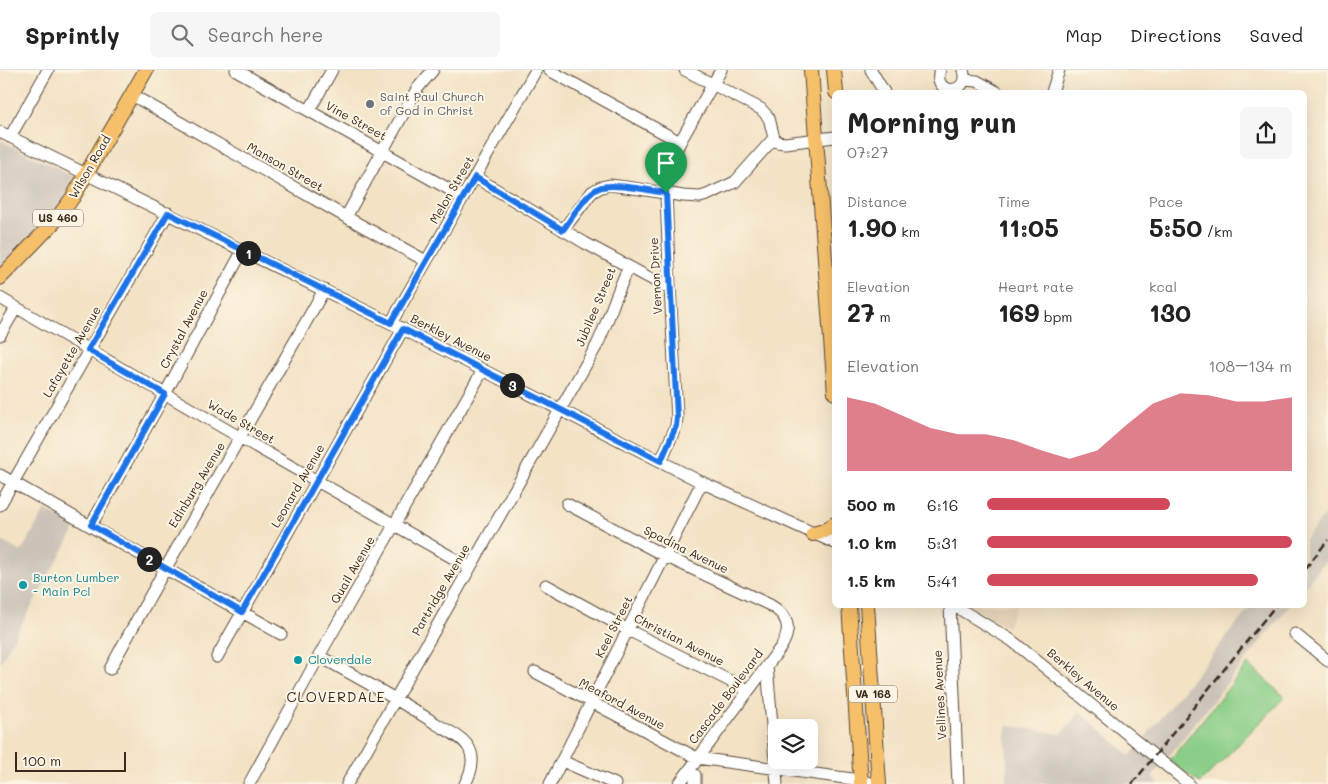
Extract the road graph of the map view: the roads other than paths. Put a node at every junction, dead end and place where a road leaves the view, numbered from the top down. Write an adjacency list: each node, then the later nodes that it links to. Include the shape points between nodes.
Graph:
1 (48, 70): 24 (street)
2 (146, 70): 22 (main road, Wilson Road / US 460)
3 (236, 70): 23 (street, Vine Street)
4 (332, 70): 23 (street)
5 (433, 70): 29 (street, via 417,89)
6 (536, 70): 31 (street, Melon Street)
7 (549, 70): 28 (street)
8 (685, 70): 16 (street)
9 (721, 70): 16 (street, Vernon Drive)
10 (812, 70): 27 (main road)
11 (834, 70): 17 (main road)
12 (871, 70): 18 (street)
13 (940, 70): 19 (street, via 938,76)
14 (1059, 70): 21 (street)
15 (964, 75): 19 (street, via 961,86); 20 (street)
16 (712, 85): 26 (street, via 761,109 769,118); 28 (street, Vernon Drive)
17 (836, 90)
18 (883, 90)
19 (942, 90)
20 (993, 90)
21 (1053, 90)
22 (132, 94): 30 (main road, Wilson Road / US 460); 35 (street, Manson Street)
23 (309, 111): 29 (street, Vine Street)
24 (5, 134): 30 (street, Berkley Avenue)
25 (832, 137): 27 (street)
26 (774, 138): 27 (street, via 780,143); 32 (street, via 735,182 700,197)
27 (817, 139): 49 (main road)
28 (680, 142): 32 (street, Vernon Drive, via 667,176)
29 (383, 152): 33 (street, Vine Street); 35 (street)
30 (87, 175): 34 (street, Berkley Avenue); 40 (main road, Wilson Road / US 460, via 56,220)
31 (475, 177): 33 (street, Melon Street); 36 (street)
32 (666, 193): 36 (street, via 601,187 592,192); 41 (street, Vernon Drive)
33 (463, 197): 38 (street, Melon Street)
34 (168, 213): 37 (street, Berkley Avenue); 48 (street, Lafayette Avenue)
35 (346, 218): 38 (street, Manson Street)
36 (563, 230): 39 (street)
37 (242, 250): 42 (street, Berkley Avenue); 51 (street, Crystal Avenue)
38 (426, 261): 45 (street, Melon Street)
39 (629, 267): 41 (street); 52 (street, Jubilee Street, via 601,336)
40 (0, 278)
41 (670, 289): 54 (street, Vernon Drive, via 677,417)
42 (324, 290): 45 (street, Berkley Avenue); 53 (street, Edinburg Avenue)
43 (0, 298): 44 (street, Wade Street)
44 (16, 308): 47 (street); 48 (street, Wade Street)
45 (391, 323): 46 (street, Berkley Avenue)
46 (403, 329): 50 (street, Berkley Avenue); 56 (street, Leonard Avenue)
47 (0, 335)
48 (88, 350): 51 (street, Wade Street); 57 (street, Lafayette Avenue)
49 (832, 352)
50 (483, 370): 52 (street, Berkley Avenue); 62 (street, Quail Avenue)
51 (165, 394): 53 (street, Wade Street); 61 (street, Crystal Avenue)
52 (560, 410): 54 (street, Berkley Avenue); 67 (street, Partridge Avenue)
53 (241, 438): 56 (street, Wade Street); 68 (street, Edinburg Avenue)
54 (661, 461): 58 (street, Berkley Avenue)
55 (0, 475): 57 (street)
56 (316, 481): 62 (street, Wade Street); 74 (street, Leonard Avenue)
57 (13, 482): 60 (street, Lafayette Avenue); 61 (street)
58 (702, 482): 64 (street, Berkley Avenue); 66 (street, Keel Street)
59 (567, 504): 66 (street, Spadina Avenue)
60 (0, 505)
61 (91, 525): 68 (street)
62 (394, 525): 67 (street, Wade Street); 79 (street, Quail Avenue)
63 (832, 526): 64 (main road)
64 (813, 534): 65 (street, Berkley Avenue)
65 (832, 542)
66 (665, 556): 75 (street, Spadina Avenue, via 770,605 783,614); 76 (street, Keel Street)
67 (469, 567): 86 (street, Partridge Avenue)
68 (164, 568): 74 (street); 83 (street, Edinburg Avenue)
69 (546, 585): 76 (street, Christian Avenue)
70 (849, 608): 91 (main road, VA 168)
71 (867, 608): 99 (main road, VA 168)
72 (951, 608): 100 (street, Vellines Avenue)
73 (956, 608): 101 (street, Berkley Avenue, via 1012,640)
74 (242, 612): 77 (street); 80 (street, Leonard Avenue)
75 (787, 624): 82 (street, Cascade Boulevard, via 785,641)
76 (628, 630): 85 (street, Christian Avenue); 87 (street, Keel Street)
77 (281, 634)
78 (1295, 634): 81 (street)
79 (319, 656): 86 (street); 92 (street, Quail Avenue)
80 (217, 657)
81 (1328, 661)
82 (767, 666): 85 (street, Cascade Boulevard); 90 (street)
83 (110, 669)
84 (535, 672): 87 (street, Meaford Avenue)
85 (748, 690): 88 (street, Cascade Boulevard)
86 (394, 698): 93 (street, Partridge Avenue); 94 (street, via 468,746 472,768)
87 (591, 704): 88 (street, Meaford Avenue); 89 (street, Keel Street)
88 (697, 758): 90 (street, Meaford Avenue); 97 (street, Cascade Boulevard)
89 (562, 761): 95 (street, Keel Street); 96 (street)
90 (775, 770): 91 (street, Meaford Avenue); 98 (street)
91 (865, 783)
92 (249, 784)
93 (347, 784)
94 (465, 784)
95 (550, 784)
96 (615, 784)
97 (679, 784)
98 (777, 784)
99 (879, 784)
100 (958, 784)
101 (1189, 784)

